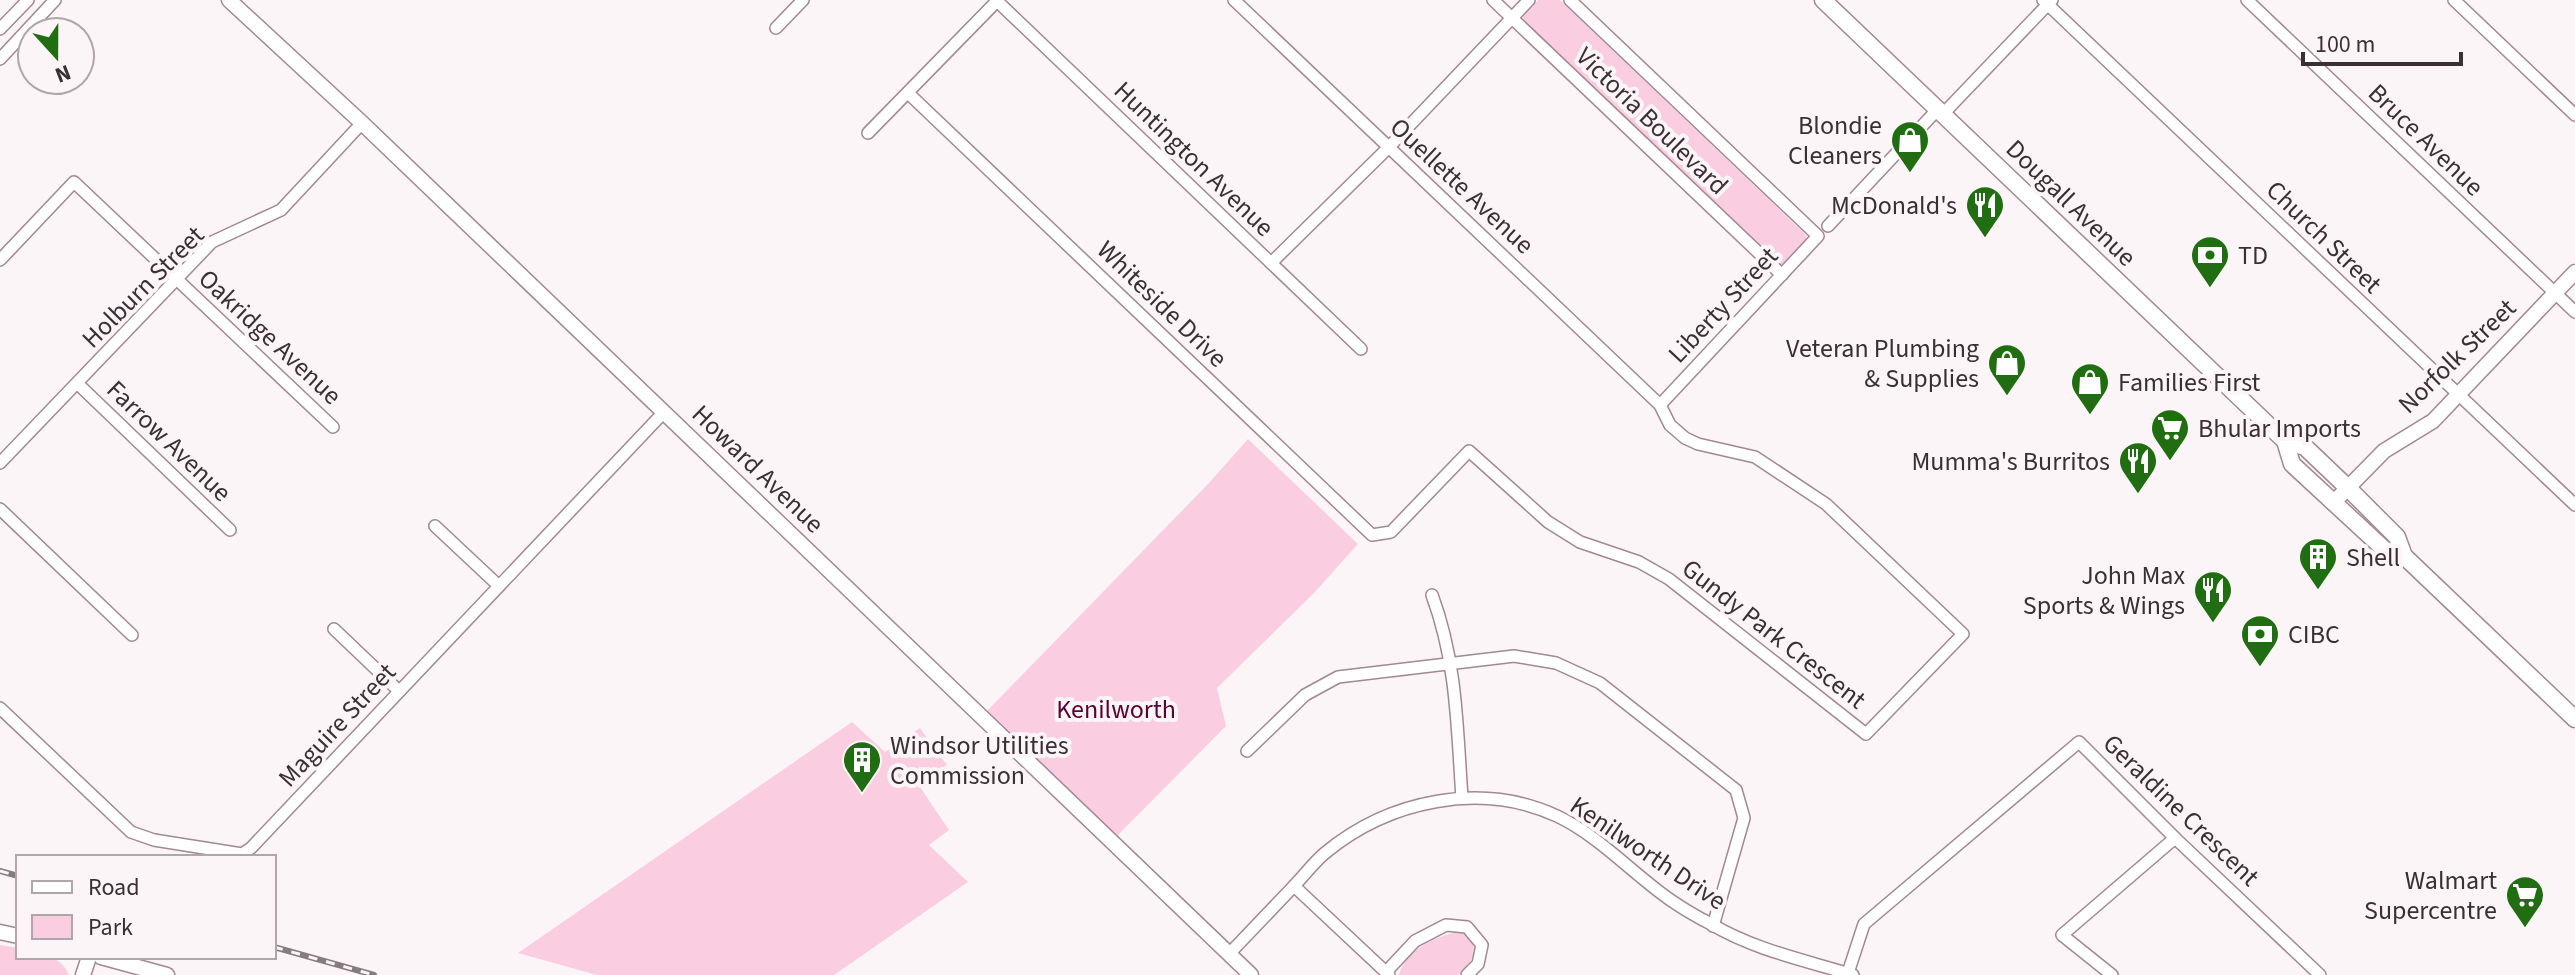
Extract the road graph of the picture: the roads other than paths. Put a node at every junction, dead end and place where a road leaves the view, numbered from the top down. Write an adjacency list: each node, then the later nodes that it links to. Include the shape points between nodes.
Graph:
1 (28, 0): 16 (street)
2 (55, 0): 17 (street)
3 (229, 0): 21 (street, Howard Avenue)
4 (803, 0): 15 (street)
5 (1234, 0): 23 (street, Ouellette Avenue)
6 (1493, 0): 14 (street, Victoria Boulevard)
7 (1529, 0): 14 (street)
8 (1570, 0): 25 (street, Victoria Boulevard)
9 (1823, 0): 19 (main road, Dougall Avenue)
10 (2247, 0): 31 (street, Bruce Avenue)
11 (2454, 0): 20 (street)
12 (2048, 1): 19 (street); 35 (street, Church Street)
13 (1000, 2): 18 (street); 27 (street, Huntington Avenue)
14 (1512, 18): 23 (street); 29 (street, Victoria Boulevard)
15 (776, 28)
16 (0, 29)
17 (0, 59)
18 (908, 93): 22 (street); 47 (street, Whiteside Drive, via 1372,535)
19 (1940, 112): 24 (street); 39 (main road, Dougall Avenue)
20 (2575, 115)
21 (362, 123): 30 (street, Holburn Street, via 281,210 212,242); 37 (street, Howard Avenue)
22 (868, 133)
23 (1389, 147): 27 (street); 36 (street, Ouellette Avenue)
24 (1828, 226)
25 (1818, 236): 29 (street, Liberty Street)
26 (0, 260): 30 (street, Oakridge Avenue, via 74,182)
27 (1271, 263): 33 (street, Huntington Avenue)
28 (2575, 272): 31 (street, Norfolk Street)
29 (1782, 275): 36 (street, Liberty Street)
30 (176, 278): 34 (street, Holburn Street); 38 (street, Oakridge Avenue)
31 (2556, 293): 32 (street, Bruce Avenue); 35 (street, Norfolk Street)
32 (2575, 312)
33 (1361, 349)
34 (78, 384): 40 (street, Holburn Street); 46 (street, Farrow Avenue)
35 (2459, 395): 41 (street, Norfolk Street, via 2433,421 2384,451); 43 (street, Church Street)
36 (1660, 405): 47 (street, Gundy Park Crescent, via 1670,425 1685,438 1755,457 1826,504 1963,634 1866,734 1669,579 1639,562 1580,542 1548,522 1469,451)
37 (664, 412): 49 (street, Maguire Street); 62 (street, Howard Avenue)
38 (333, 427)
39 (2285, 441): 41 (main road, Dougall Avenue, via 2305,447); 42 (main road, Dougall Avenue, via 2292,464)
40 (0, 463)
41 (2348, 488): 42 (street, Norfolk Street); 48 (main road, Dougall Avenue, via 2397,537)
42 (2333, 503): 48 (main road, Dougall Avenue, via 2385,550)
43 (2575, 505)
44 (0, 509): 52 (street)
45 (435, 526): 49 (street)
46 (230, 530)
47 (1391, 532)
48 (2404, 556): 56 (main road, Dougall Avenue)
49 (499, 586): 54 (street, Maguire Street)
50 (1432, 595): 53 (street)
51 (334, 629): 54 (street)
52 (132, 635)
53 (1452, 663): 57 (street, via 1338,677 1305,695); 58 (street); 61 (street, via 1514,656 1556,663 1600,683 1736,790 1744,818)
54 (399, 691): 55 (street, Maguire Street, via 242,854 131,832)
55 (0, 708)
56 (2575, 719)
57 (1247, 751)
58 (1462, 798): 60 (street, Kenilworth Drive, via 1399,810 1353,833); 61 (street, Kenilworth Drive, via 1507,800 1557,816)
59 (2175, 838): 65 (street, Geraldine Crescent, via 2079,742 1864,924); 69 (street, via 2062,935); 70 (street, Geraldine Crescent)
60 (1294, 886): 62 (street, Kenilworth Drive); 64 (street)
61 (1713, 926): 65 (street, Kenilworth Drive, via 1770,952)
62 (1229, 954): 67 (street, Howard Avenue)
63 (108, 959): 66 (street)
64 (1387, 973): 68 (street, via 1415,941 1446,925 1467,927 1482,945 1478,964)
65 (1850, 974)
66 (167, 975)
67 (1251, 975)
68 (1467, 975)
69 (2112, 975)
70 (2320, 975)

